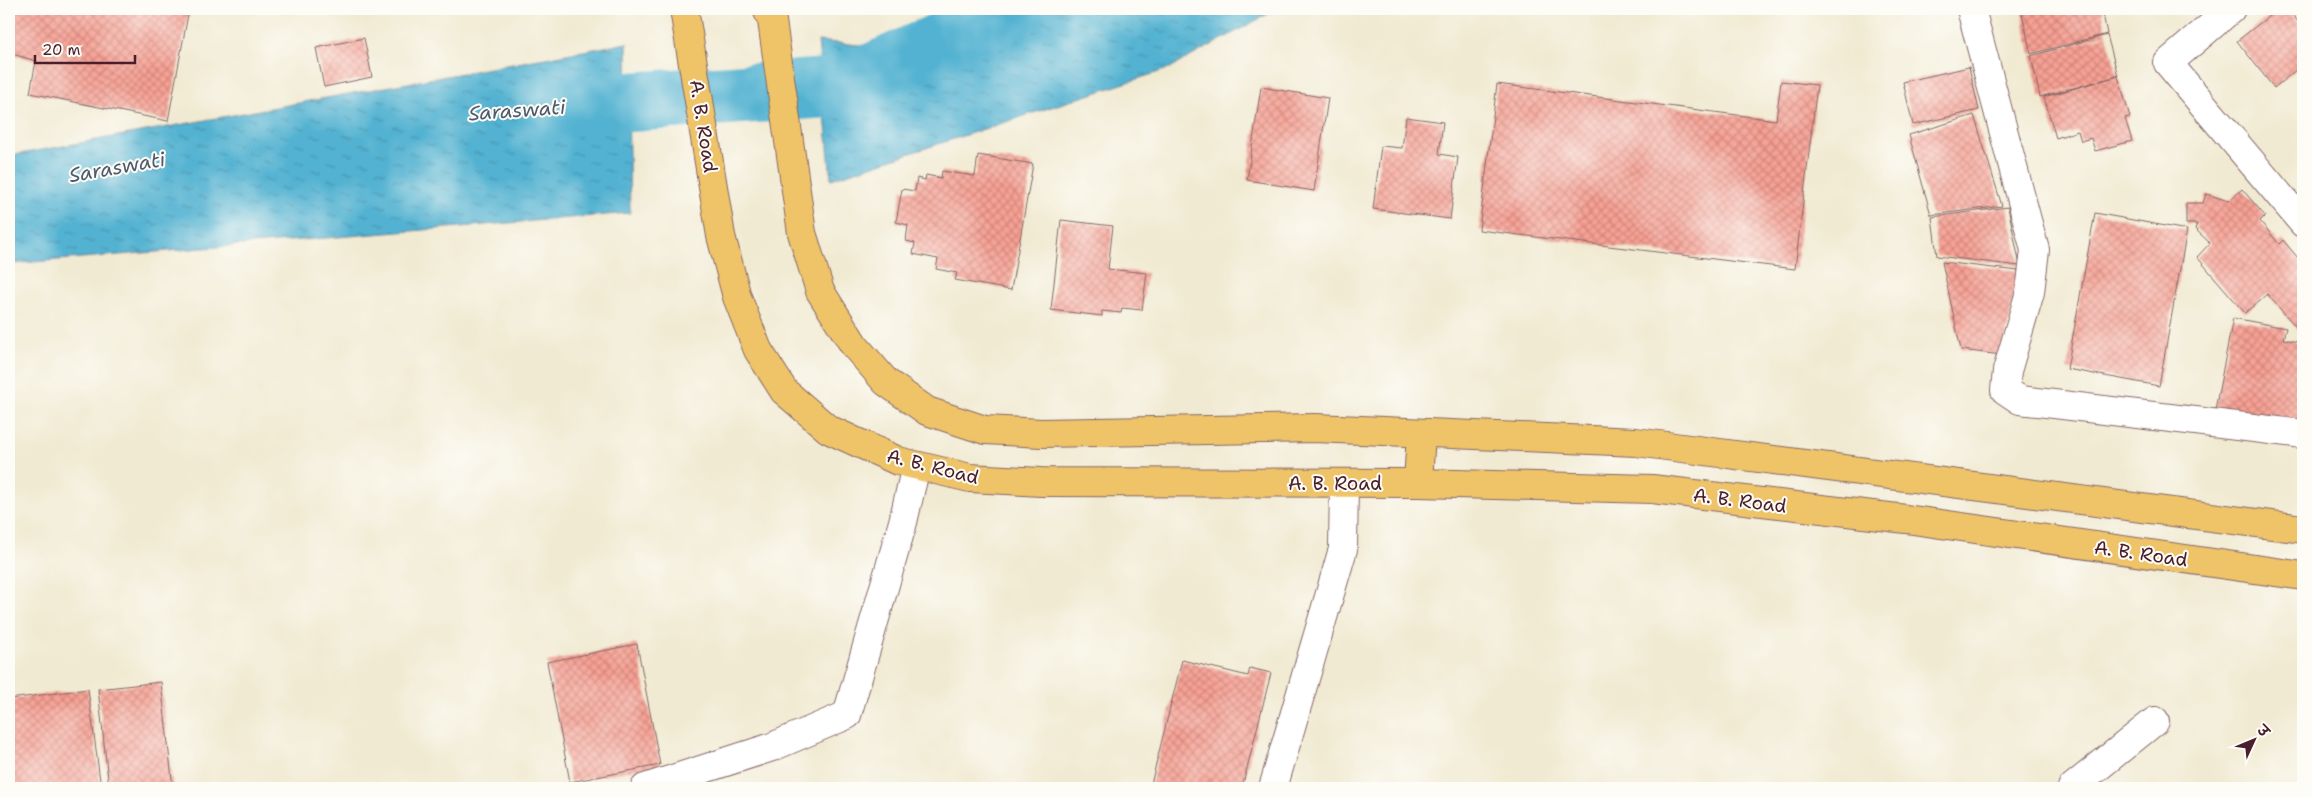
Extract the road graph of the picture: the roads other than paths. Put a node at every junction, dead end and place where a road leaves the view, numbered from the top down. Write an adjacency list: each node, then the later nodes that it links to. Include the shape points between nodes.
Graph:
1 (1971, 9): 7 (street, via 2035,250 2030,292 2007,371 2005,390 2020,400)
2 (2231, 9): 5 (street, via 2168,63)
3 (769, 15): 6 (main road, via 802,233 820,291 854,344 886,382 928,411 985,430 1041,433 1315,428)
4 (686, 18): 8 (main road, A. B. Road, via 721,236 737,297 758,350 784,391 828,429)
5 (2303, 223)
6 (1421, 432): 10 (main road); 11 (main road, via 1636,442)
7 (2303, 434)
8 (916, 466): 9 (main road, A. B. Road, via 970,478 1041,482); 14 (street, via 847,715 772,747)
9 (1344, 483): 10 (main road, A. B. Road); 15 (street, via 1343,549)
10 (1418, 483): 12 (main road, A. B. Road, via 1652,489 1906,519)
11 (2303, 529)
12 (2303, 576)
13 (2155, 721): 16 (street)
14 (645, 788)
15 (1273, 788)
16 (2072, 788)

